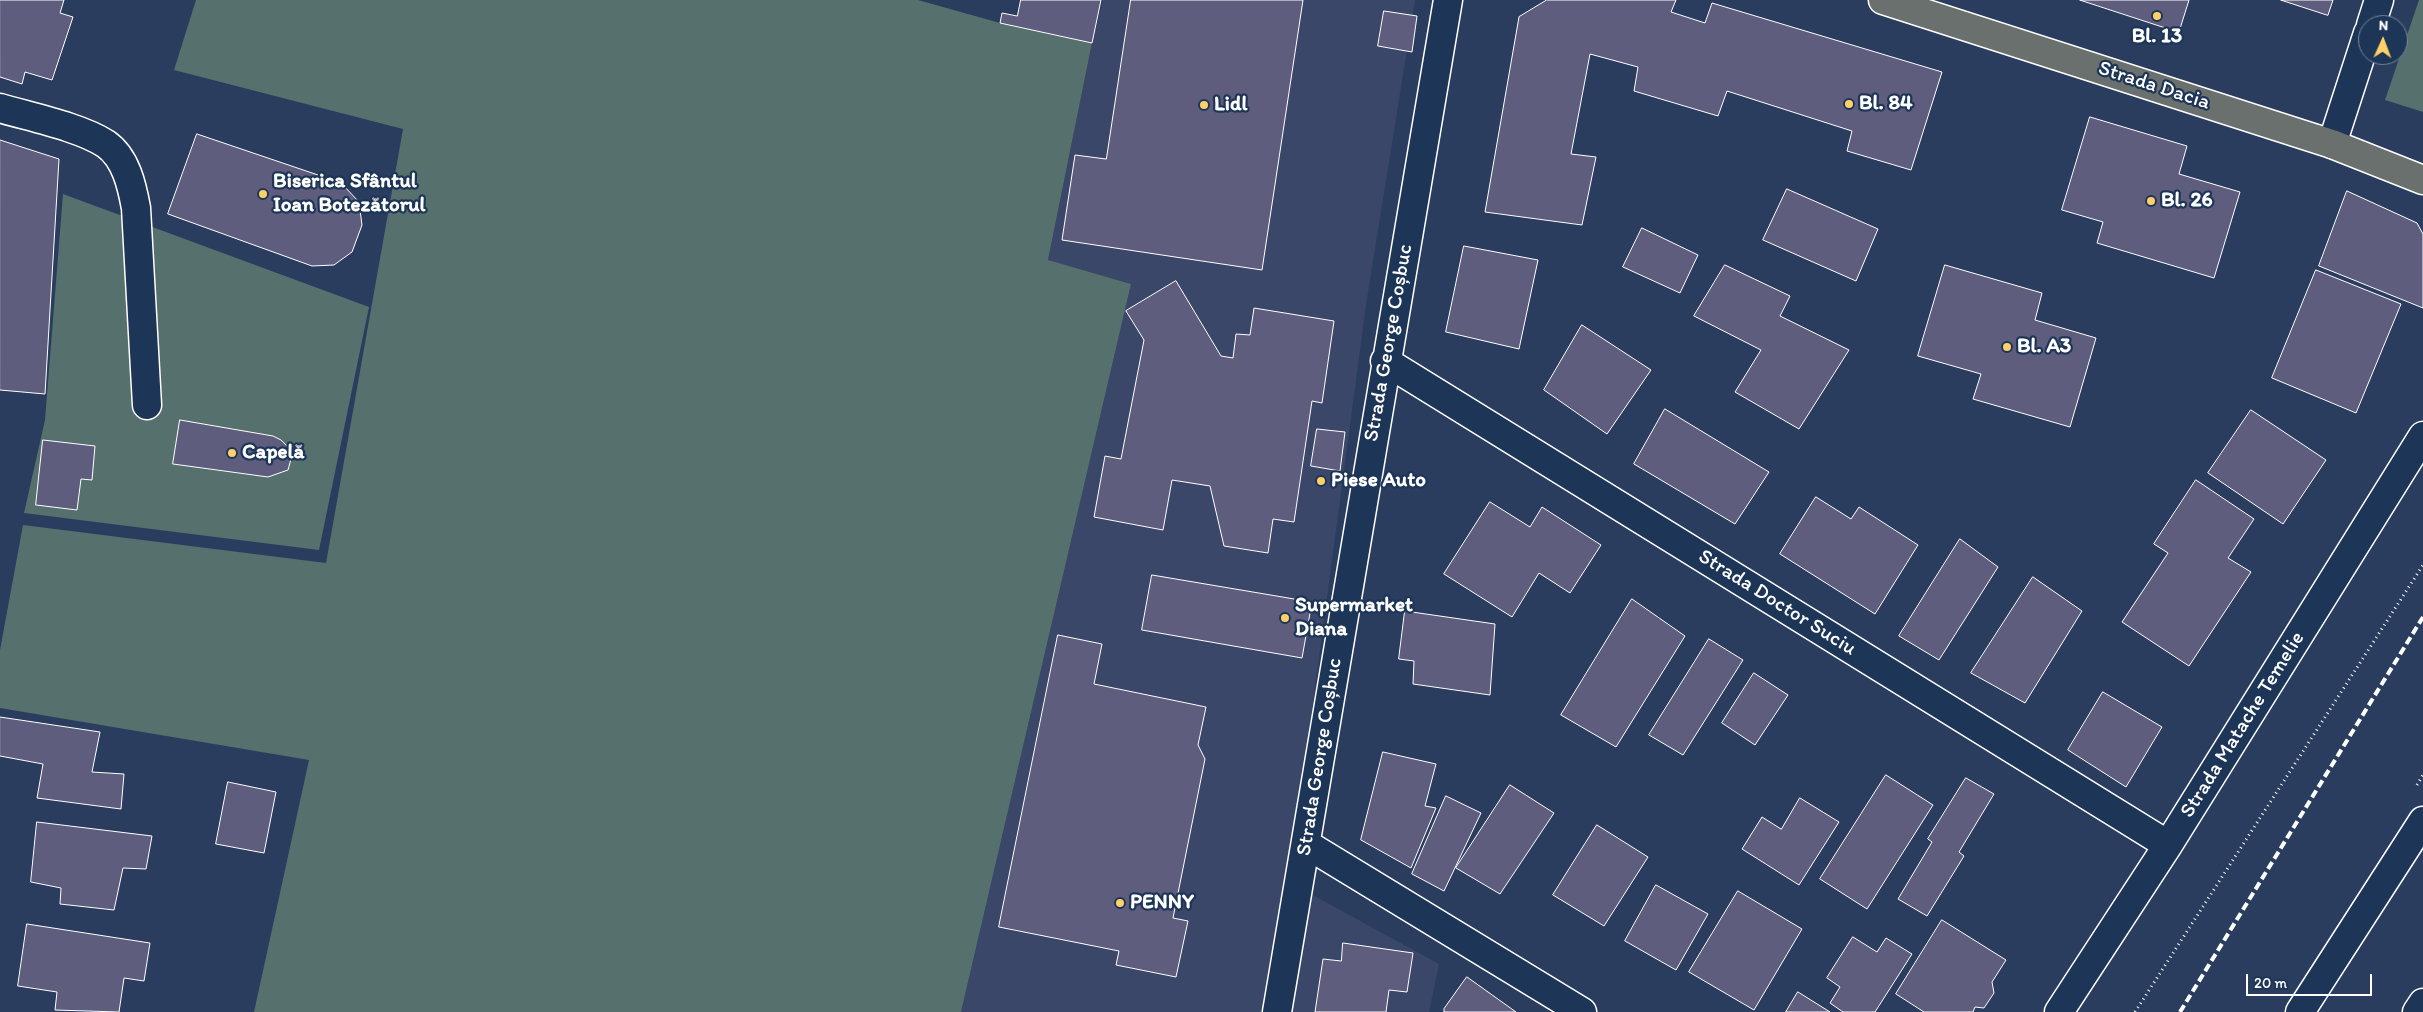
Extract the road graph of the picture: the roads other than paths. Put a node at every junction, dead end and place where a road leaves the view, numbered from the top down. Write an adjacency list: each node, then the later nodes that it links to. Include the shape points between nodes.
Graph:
1 (1448, 0): 9 (street, Strada George Coșbuc)
2 (1883, 0): 7 (main road, Strada Dacia)
3 (2379, 0): 4 (street)
4 (2374, 15)
5 (2358, 64): 7 (street)
6 (0, 108): 10 (street, via 82,133 106,144 120,160 130,180 136,208)
7 (2332, 144): 8 (main road, Strada Dacia)
8 (2423, 180)
9 (1386, 361): 13 (street, Strada George Coșbuc); 14 (street, Strada Doctor Suciu)
10 (147, 405)
11 (2423, 436): 14 (street, Strada Matache Temelie)
12 (2423, 821): 19 (street)
13 (1306, 844): 16 (street, Strada George Coșbuc); 17 (street)
14 (2168, 845): 18 (street, Strada Matache Temelie)
15 (2423, 1003): 20 (street)
16 (1277, 1012)
17 (1582, 1012)
18 (2059, 1012)
19 (2300, 1012)
20 (2417, 1012)

